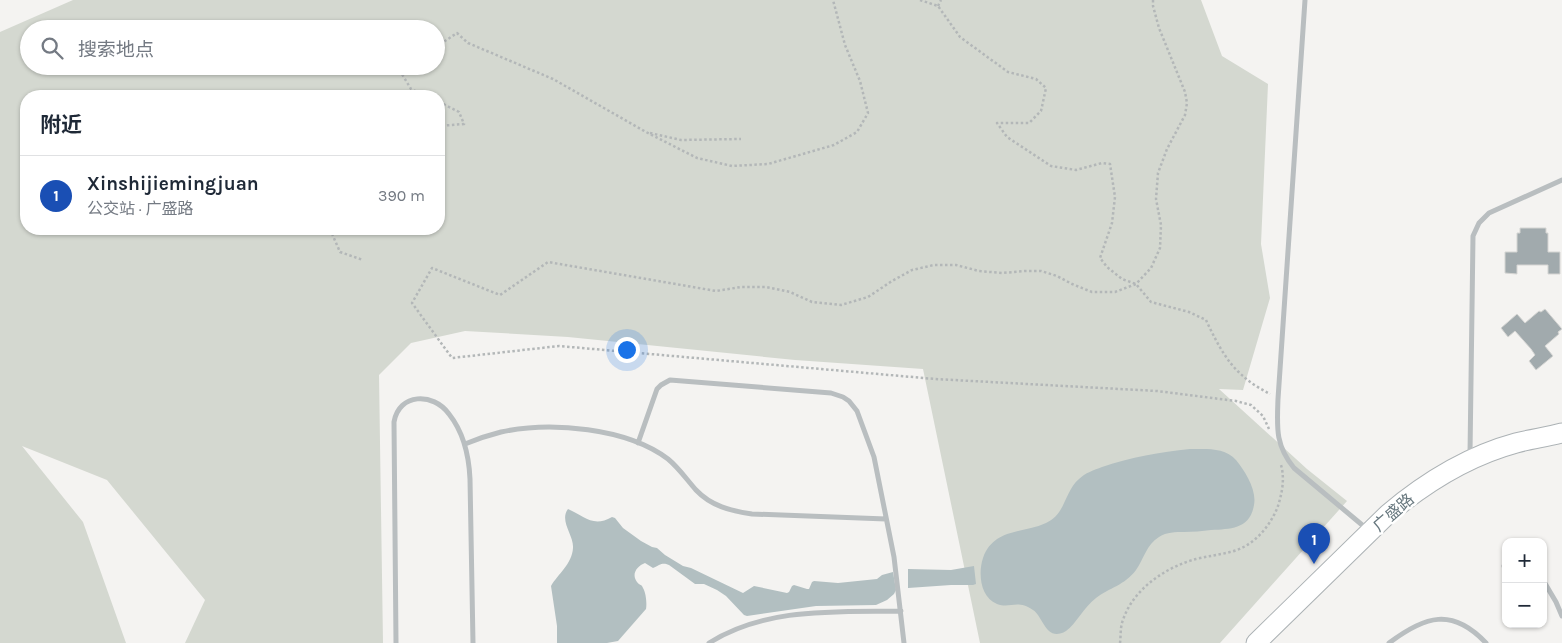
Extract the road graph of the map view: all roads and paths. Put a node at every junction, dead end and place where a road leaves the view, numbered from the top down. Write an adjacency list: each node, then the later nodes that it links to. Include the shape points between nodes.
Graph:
1 (833, 0): 12 (path, via 868,113 857,132 834,145 768,164 732,166 697,158)
2 (920, 0): 6 (path)
3 (940, 0): 6 (path)
4 (1153, 0): 17 (path, via 1159,28 1187,104 1186,116 1167,149 1158,173 1156,199 1161,225 1160,248 1152,268)
5 (1304, 0): 18 (street)
6 (938, 6): 17 (path, via 960,37 1008,72 1036,80 1046,88 1041,111 1029,123 997,123 1008,137 1051,166 1076,170 1110,164 1115,197 1112,223 1100,258 1122,279)
7 (445, 41): 12 (path, via 457,33 468,43 553,79)
8 (402, 75): 9 (path)
9 (413, 90)
10 (445, 105): 11 (path, via 459,112 464,124)
11 (445, 126)
12 (646, 132): 13 (path, via 681,140)
13 (742, 139)
14 (1562, 180): 23 (street, via 1489,213 1473,236)
15 (333, 235): 16 (path, via 340,252)
16 (362, 260)
17 (1136, 284): 18 (path, via 1151,302 1206,320 1216,342 1242,376); 19 (path, via 1115,292 1092,292 1041,271 1002,273 956,265 934,265 912,270 868,297 841,305 812,302 790,292 766,287 716,291 548,262 500,295 432,268 412,303 452,358 559,346 935,379 1157,391 1236,401 1251,406 1263,416)
18 (1278, 398): 26 (street, via 1278,437 1287,459)
19 (1270, 431)
20 (1562, 433): 23 (main road, 广盛路, via 1516,443)
21 (638, 443): 22 (street, via 601,433 545,428 502,432); 25 (street, via 669,460 698,492 714,504 732,511); 25 (street, via 657,389 670,380 837,395 849,401 857,411 874,457)
22 (465, 444): 31 (street, via 449,412 433,402 415,399 406,402 395,414); 32 (street, via 470,473)
23 (1470, 460): 26 (main road, 广盛路, via 1410,495)
24 (1280, 463): 35 (path, via 1282,493 1265,531 1250,544 1232,552 1194,559 1160,575 1131,602 1122,621)
25 (886, 519): 28 (street)
26 (1370, 531): 36 (main road, 广盛路)
27 (1545, 583): 29 (street)
28 (900, 611): 30 (street, via 799,613 755,622); 34 (street)
29 (1562, 616)
30 (715, 641): 33 (street)
31 (396, 643)
32 (473, 643)
33 (708, 643)
34 (904, 643)
35 (1120, 643)
36 (1256, 643)
37 (1389, 643): 38 (street, via 1406,631 1436,619 1452,620 1467,627)
38 (1486, 643)

